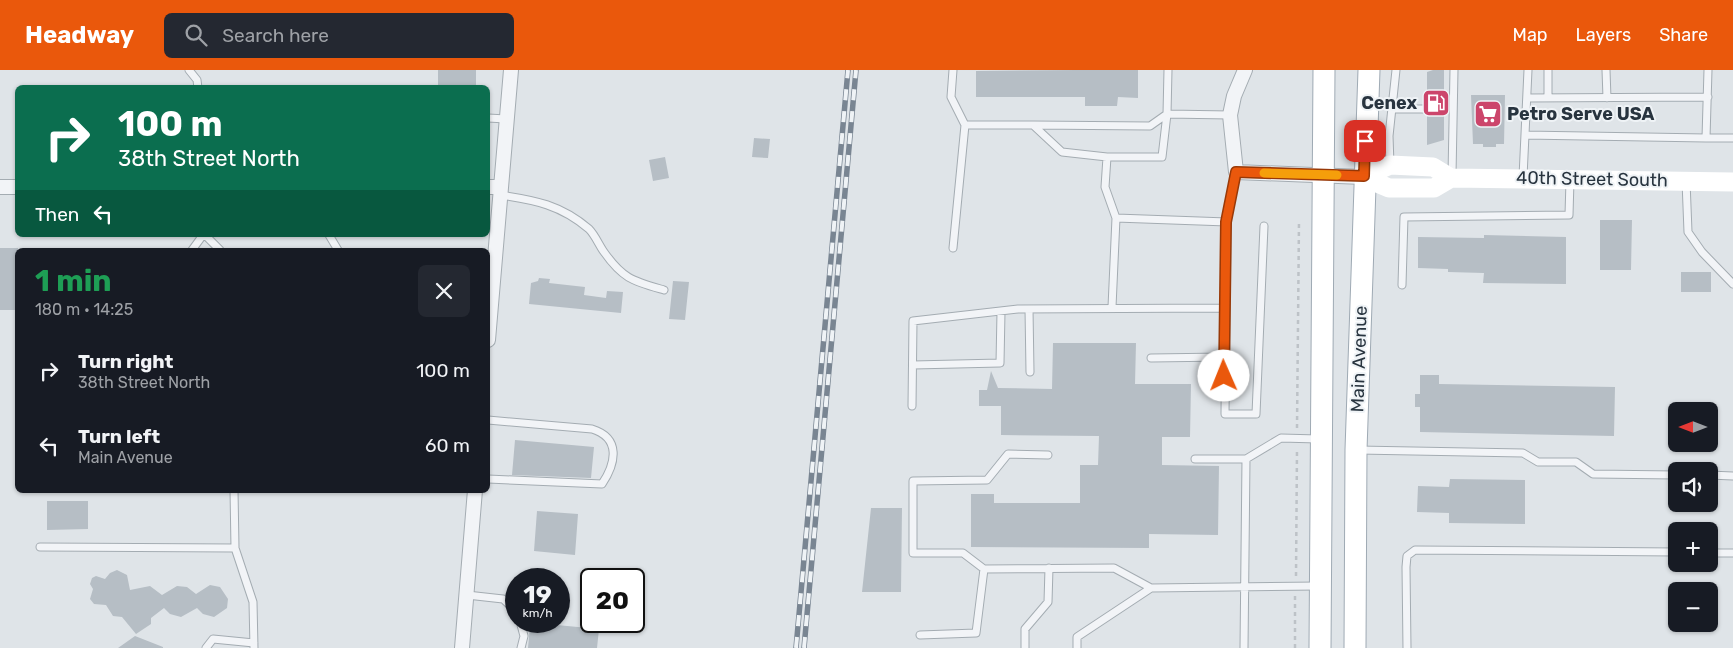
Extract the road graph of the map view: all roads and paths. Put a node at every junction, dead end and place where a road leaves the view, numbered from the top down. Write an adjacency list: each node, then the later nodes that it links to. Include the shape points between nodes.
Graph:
1 (189, 70): 14 (lane, via 198,80)
2 (511, 70): 26 (street)
3 (953, 70): 27 (lane, via 951,96)
4 (1168, 70): 23 (lane)
5 (1246, 70): 24 (street, via 1234,96)
6 (1324, 70): 35 (main road, Main Avenue)
7 (1368, 70): 36 (main road, Main Avenue)
8 (1396, 70): 20 (lane)
9 (1454, 70): 19 (lane)
10 (1528, 70): 15 (lane)
11 (1548, 70): 16 (lane)
12 (1606, 70): 17 (lane)
13 (1708, 70): 18 (lane)
14 (198, 85)
15 (1527, 98): 16 (lane); 29 (lane)
16 (1548, 98): 17 (lane)
17 (1607, 98): 18 (lane)
18 (1708, 98): 30 (lane)
19 (1453, 108): 22 (lane); 37 (lane)
20 (1392, 109): 21 (lane); 33 (lane)
21 (1427, 109)
22 (1444, 109)
23 (1167, 114): 24 (lane); 28 (lane, via 1150,126); 32 (lane, via 1162,157)
24 (1230, 115): 34 (street)
25 (490, 118): 26 (lane)
26 (506, 119): 44 (street)
27 (965, 124): 28 (lane); 54 (lane)
28 (1033, 125): 32 (lane, via 1062,152)
29 (1525, 134): 30 (lane); 38 (lane)
30 (1706, 138): 31 (lane)
31 (1733, 138)
32 (1107, 156): 45 (lane, via 1105,188)
33 (1390, 165): 36 (street, 40th Street South); 37 (street, 40th Street South, via 1432,166)
34 (1236, 172): 35 (street); 46 (lane)
35 (1323, 174): 36 (street); 69 (main road, Main Avenue)
36 (1364, 176): 37 (street, 40th Street South, via 1388,188 1434,188); 70 (main road, Main Avenue)
37 (1451, 178): 38 (street, 40th Street South)
38 (1523, 178): 39 (street, 40th Street South)
39 (1570, 179): 40 (street, 40th Street South); 56 (lane, via 1570,214 1404,217)
40 (1686, 181): 41 (street, 40th Street South); 55 (lane, via 1688,232 1702,252)
41 (1733, 182)
42 (0, 187): 43 (street)
43 (15, 188)
44 (496, 189): 57 (lane, via 538,200 568,214 590,230 614,266 631,280); 58 (street)
45 (1116, 218): 46 (lane); 59 (lane)
46 (1226, 222): 60 (lane)
47 (1264, 226): 63 (lane, via 1256,414 1225,414)
48 (202, 237): 51 (lane)
49 (206, 237): 52 (lane)
50 (330, 237): 53 (lane)
51 (194, 248)
52 (218, 248)
53 (337, 248)
54 (953, 248)
55 (1733, 284)
56 (1402, 285)
57 (664, 290)
58 (490, 302)
59 (1112, 307): 60 (lane); 61 (lane)
60 (1224, 308): 63 (lane)
61 (1029, 309): 62 (lane); 66 (lane)
62 (1001, 312): 65 (lane, via 913,321); 65 (lane, via 1000,363)
63 (1224, 357): 64 (lane)
64 (1151, 358)
65 (913, 364): 67 (lane)
66 (1030, 372)
67 (912, 406)
68 (490, 420): 77 (lane, via 592,429 603,432 611,441 613,453 610,471 602,484)
69 (1322, 439): 73 (lane, via 1281,438); 88 (main road, Main Avenue)
70 (1356, 450): 74 (lane, via 1524,453 1538,462 1576,462 1593,474); 102 (main road, Main Avenue)
71 (1048, 456): 86 (lane, via 1008,454 987,480 913,481 913,553 963,553)
72 (1195, 459): 73 (lane)
73 (1246, 459): 87 (lane)
74 (1668, 475)
75 (1718, 475): 76 (lane)
76 (1733, 476)
77 (490, 479)
78 (234, 493): 81 (lane)
79 (475, 493): 90 (street)
80 (40, 547): 81 (lane)
81 (235, 548): 94 (lane, via 253,602)
82 (1668, 552): 103 (lane, via 1414,550 1408,556 1406,567)
83 (1718, 553): 84 (lane)
84 (1733, 553)
85 (1049, 568): 86 (lane); 89 (lane, via 1114,568); 98 (lane, via 1048,602 1025,629)
86 (984, 569): 93 (lane, via 976,633)
87 (1244, 585): 88 (lane); 89 (lane); 100 (lane)
88 (1320, 586): 101 (main road, Main Avenue)
89 (1151, 588): 99 (lane, via 1077,637)
90 (467, 595): 91 (lane); 96 (street)
91 (505, 601)
92 (523, 633): 97 (lane)
93 (920, 636)
94 (254, 645): 95 (lane, via 212,639)
95 (206, 648)
96 (462, 648)
97 (521, 648)
98 (1025, 648)
99 (1077, 648)
100 (1244, 648)
101 (1320, 648)
102 (1354, 648)
103 (1407, 648)

